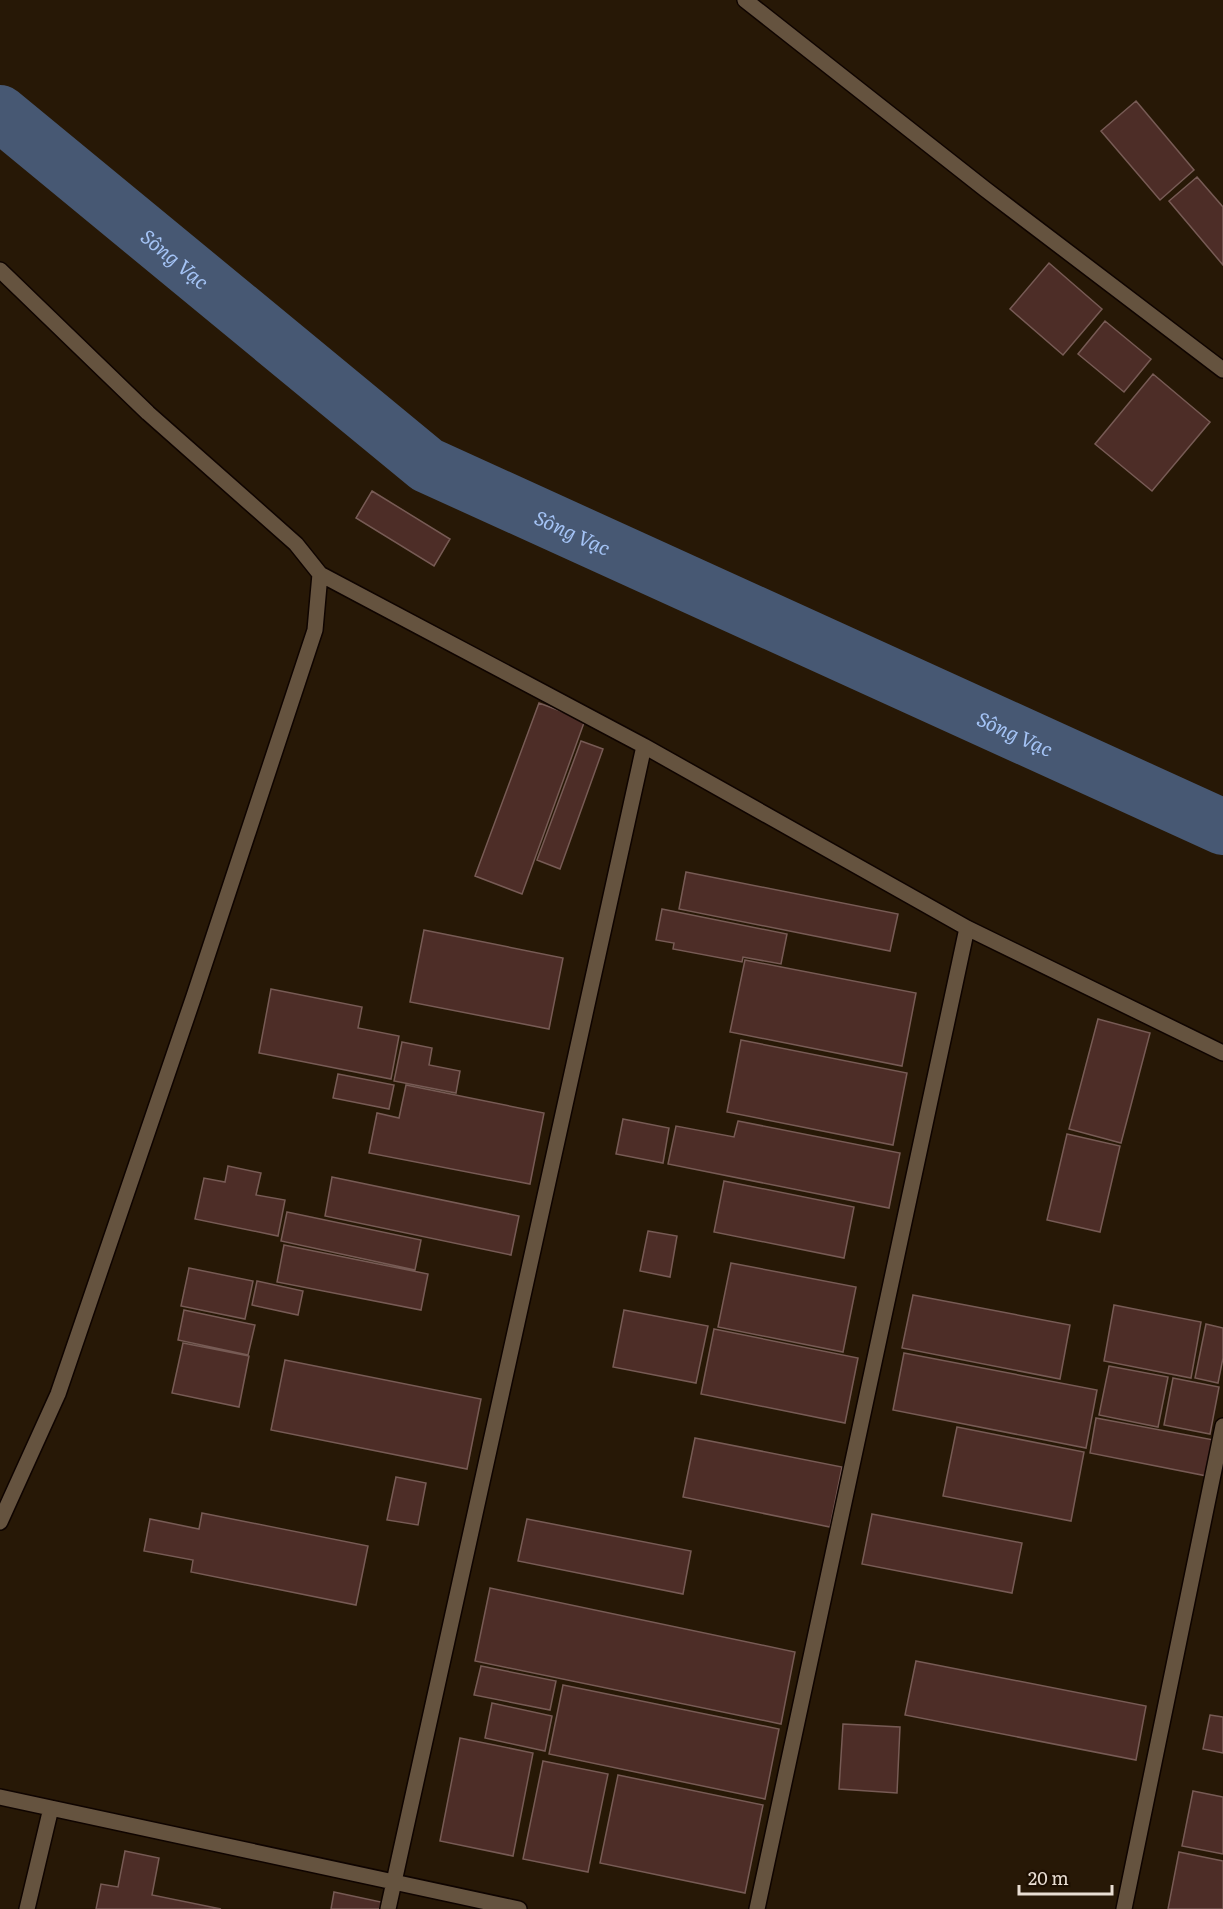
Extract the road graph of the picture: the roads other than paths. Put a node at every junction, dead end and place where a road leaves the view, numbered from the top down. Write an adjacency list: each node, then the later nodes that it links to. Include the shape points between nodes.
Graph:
1 (745, 0): 3 (street)
2 (0, 270): 4 (street, via 148,413 296,544)
3 (1223, 370)
4 (320, 574): 5 (street); 9 (street, via 315,630 197,985 58,1394)
5 (644, 746): 6 (street); 12 (street)
6 (968, 928): 7 (street); 16 (street)
7 (1223, 1053)
8 (1223, 1426): 17 (street)
9 (0, 1522)
10 (0, 1797): 11 (street)
11 (51, 1808): 12 (street); 13 (street)
12 (394, 1882): 14 (street); 15 (street)
13 (27, 1909)
14 (388, 1909)
15 (519, 1909)
16 (757, 1909)
17 (1124, 1909)

